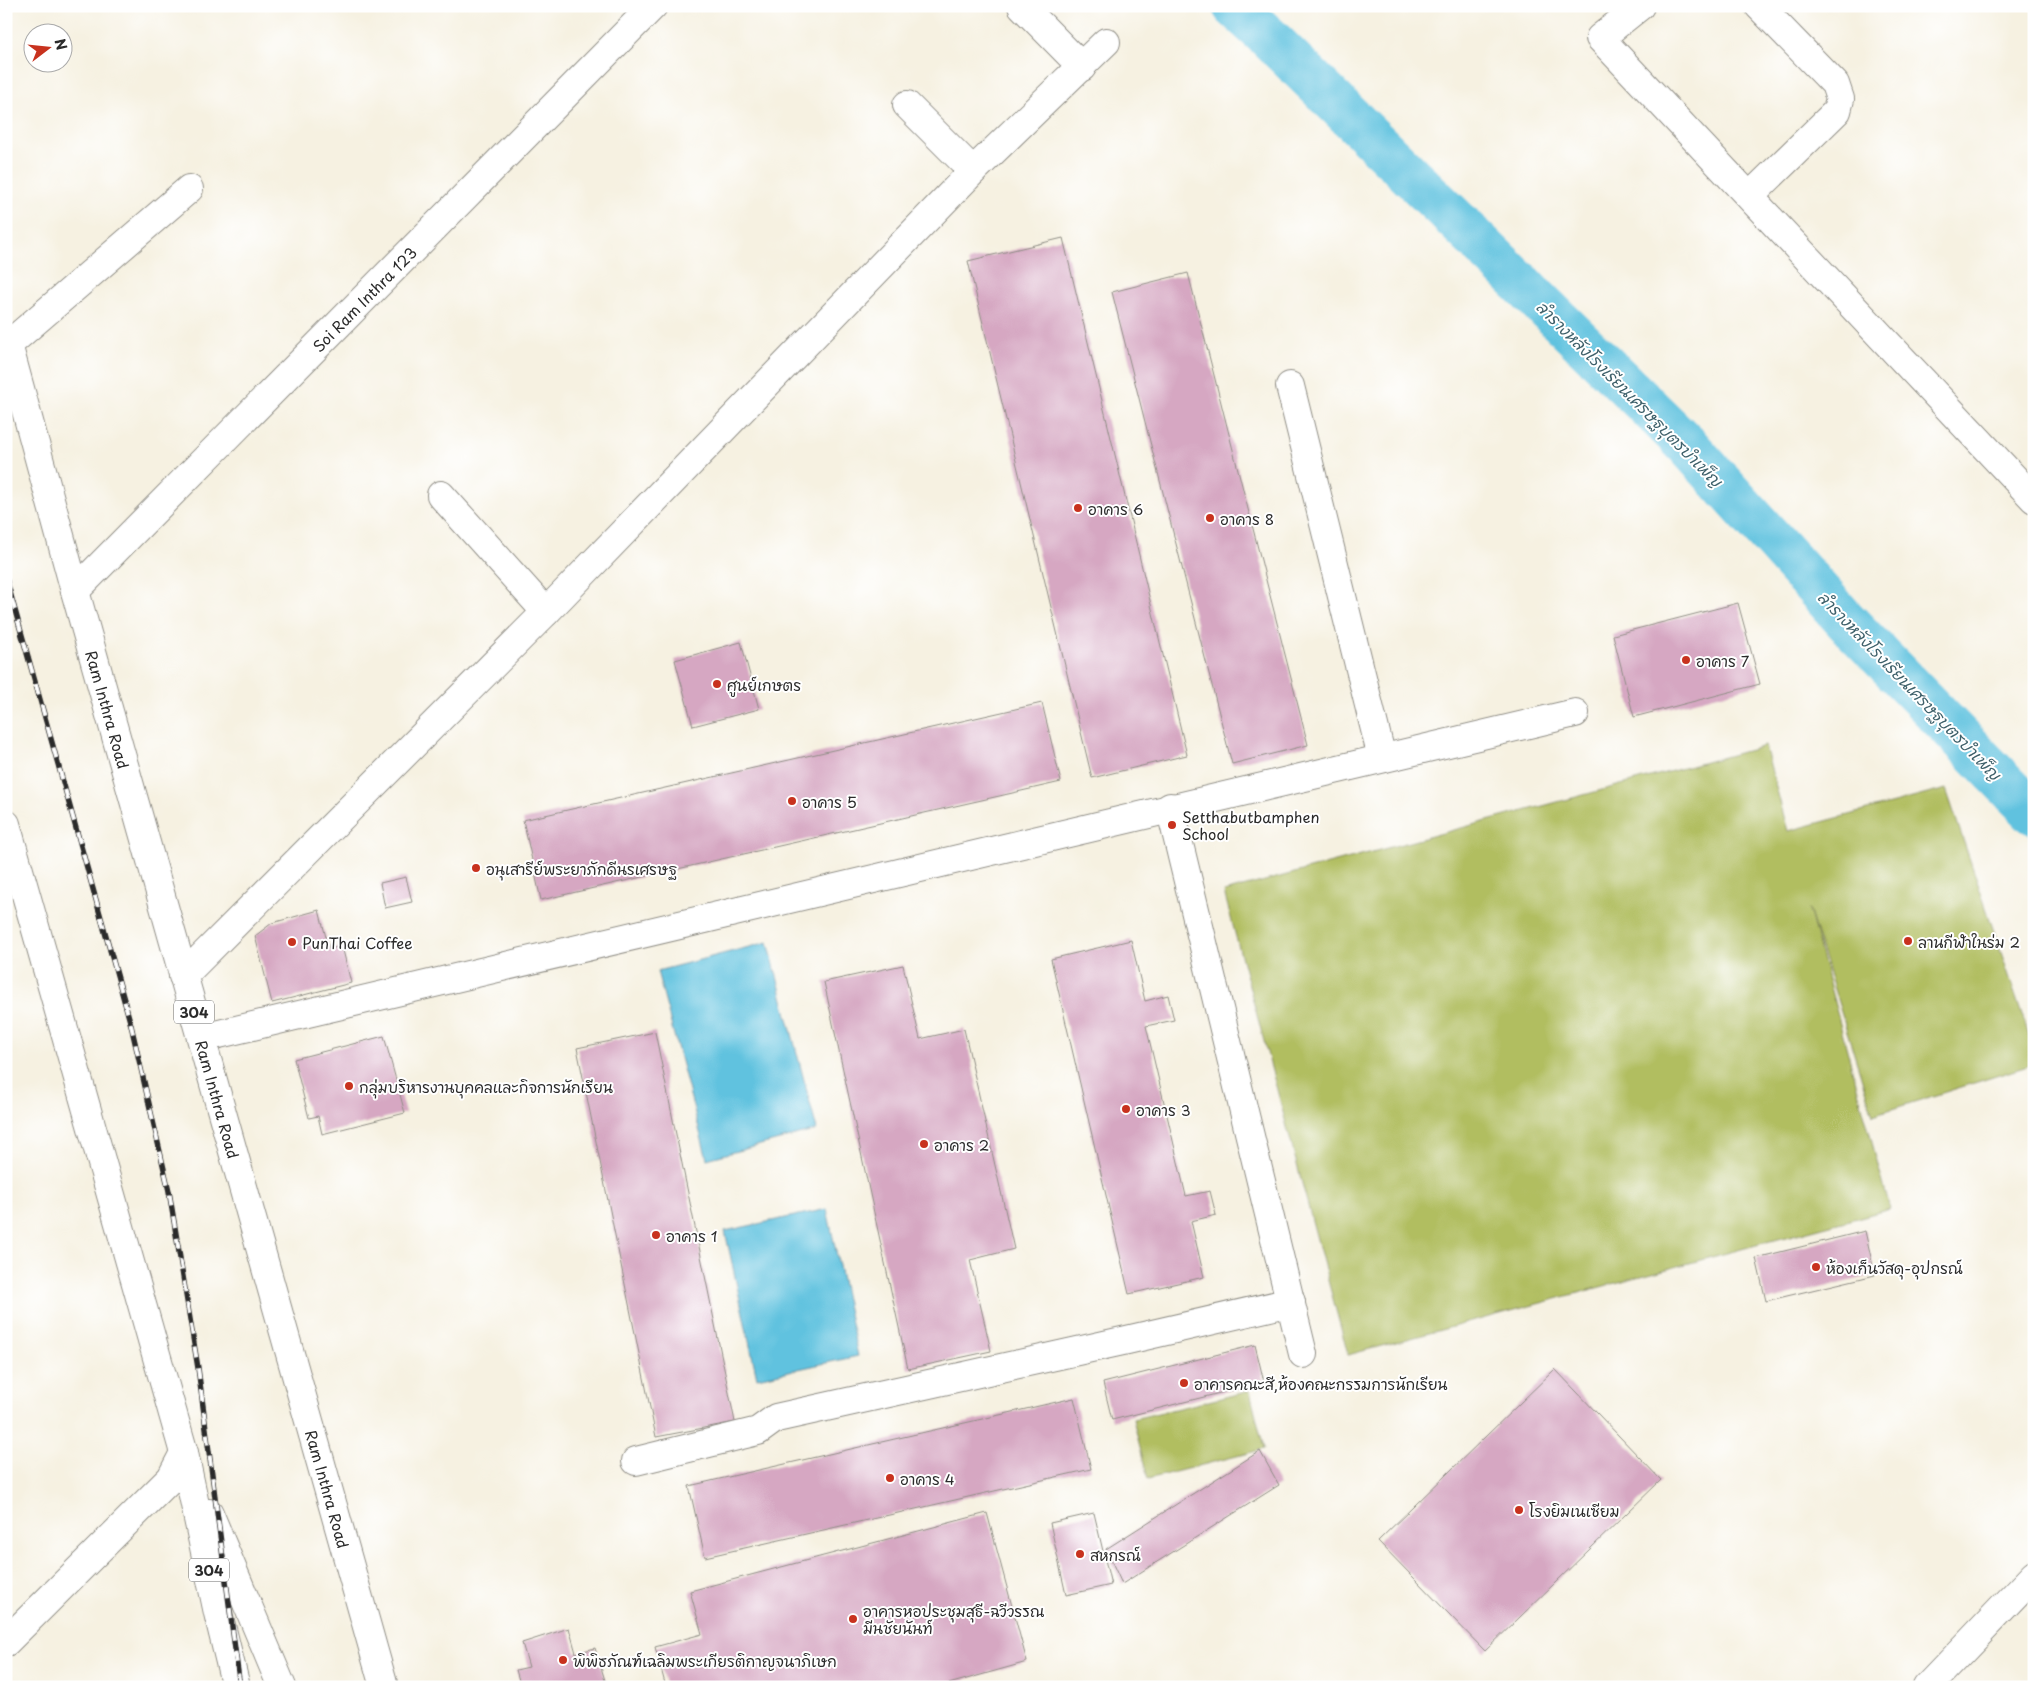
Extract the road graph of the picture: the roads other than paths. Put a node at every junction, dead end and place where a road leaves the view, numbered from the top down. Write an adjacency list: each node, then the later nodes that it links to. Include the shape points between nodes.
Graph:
1 (653, 6): 15 (main road, Soi Ram Inthra 123)
2 (1022, 6): 6 (main road)
3 (1640, 6): 10 (main road, via 1600,38)
4 (1759, 6): 10 (main road, via 1835,84 1840,99 1836,111)
5 (1106, 42): 6 (main road)
6 (1082, 67): 8 (main road)
7 (907, 105): 8 (main road)
8 (974, 171): 16 (main road)
9 (189, 189): 11 (main road)
10 (1750, 196): 14 (main road)
11 (7, 341): 15 (main road, Ram Inthra Road / 304)
12 (1290, 386): 18 (main road)
13 (441, 496): 16 (main road)
14 (2034, 499)
15 (75, 590): 21 (main road, Ram Inthra Road / 304)
16 (546, 612): 21 (main road)
17 (1575, 712): 18 (main road)
18 (1382, 758): 19 (main road)
19 (1170, 808): 22 (main road); 23 (main road)
20 (6, 824): 25 (main road, 304)
21 (183, 976): 22 (main road, Ram Inthra Road / 304)
22 (202, 1038): 31 (main road, Ram Inthra Road / 304)
23 (1291, 1302): 24 (main road); 26 (main road, via 776,1418 758,1431)
24 (1303, 1354)
25 (184, 1453): 28 (main road, via 171,1478); 29 (main road, 304); 30 (main road)
26 (636, 1461)
27 (2030, 1586): 32 (main road)
28 (6, 1642)
29 (236, 1687)
30 (282, 1687)
31 (384, 1687)
32 (1927, 1687)

